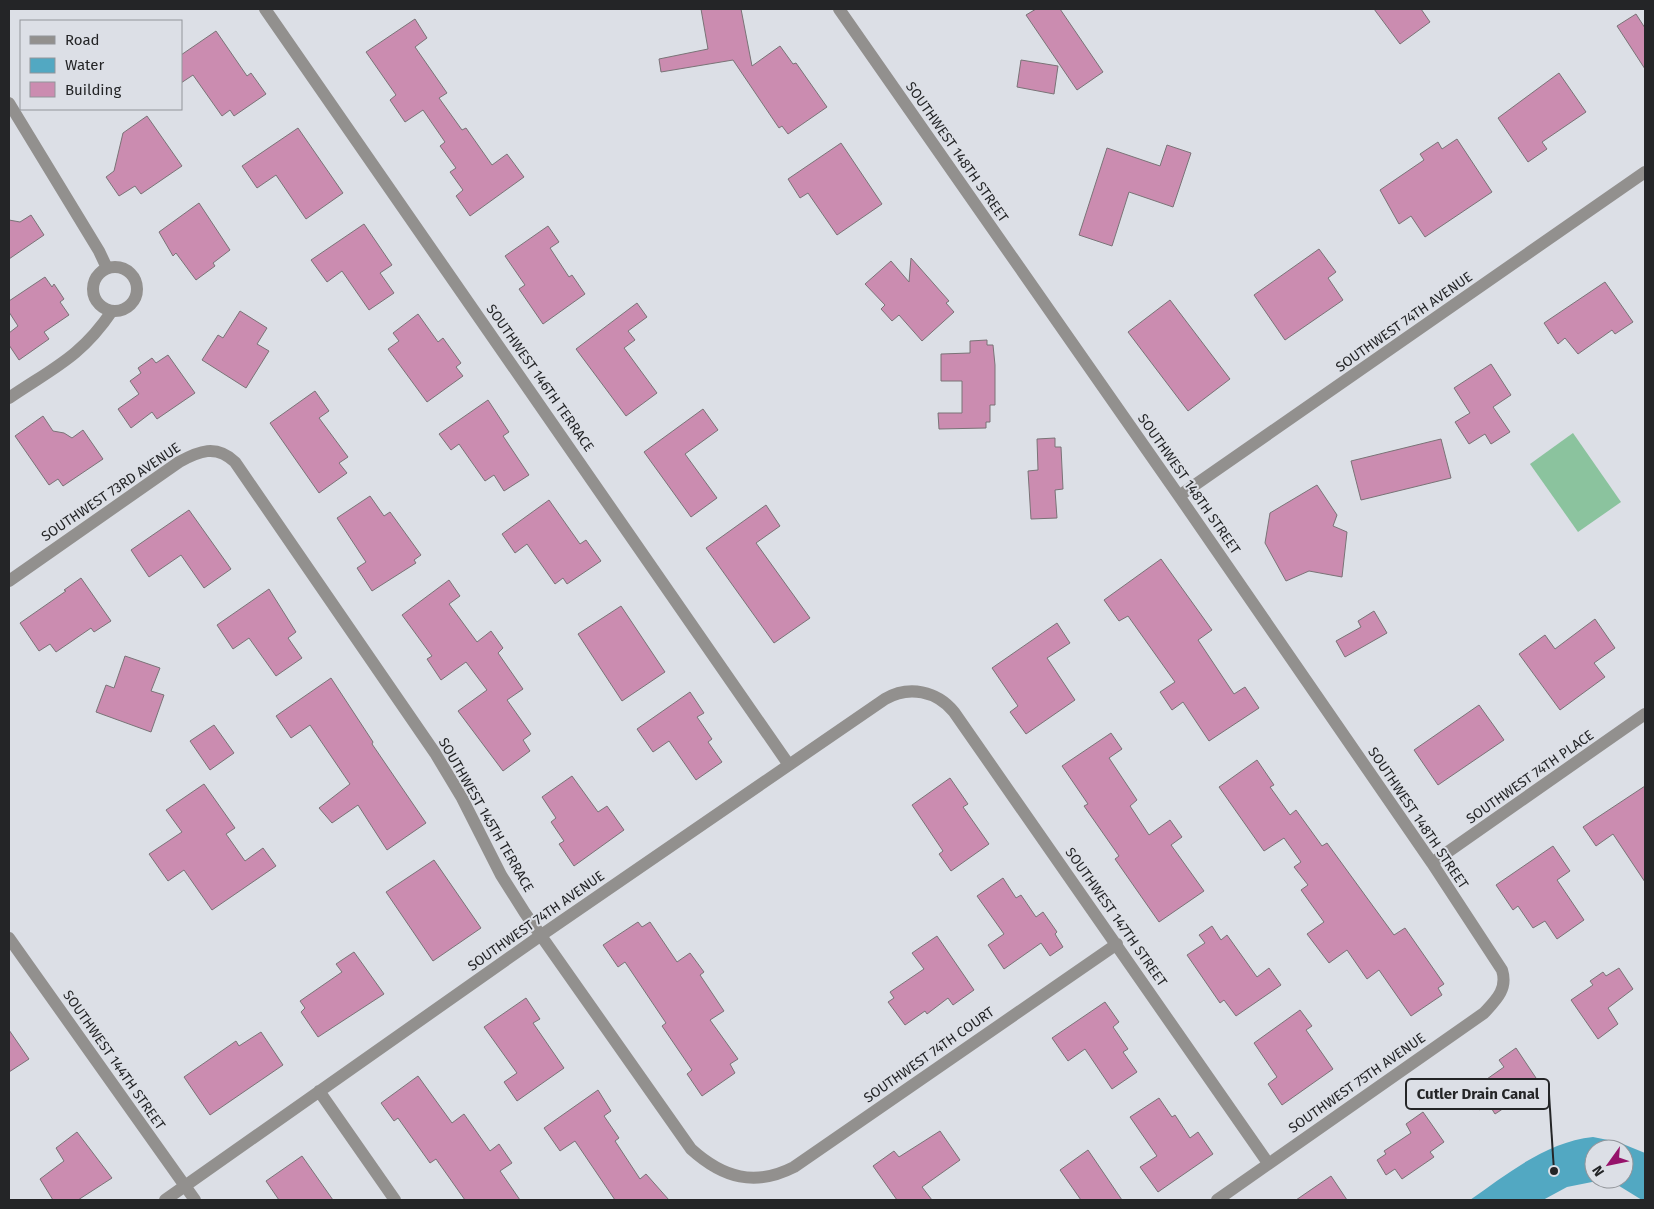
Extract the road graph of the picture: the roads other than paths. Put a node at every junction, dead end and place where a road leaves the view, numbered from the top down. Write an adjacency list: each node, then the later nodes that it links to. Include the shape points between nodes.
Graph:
1 (265, 9): 13 (street, SOUTHWEST 146TH TERRACE)
2 (838, 9): 9 (street, SOUTHWEST 148TH STREET)
3 (9, 103): 5 (street)
4 (1645, 172): 9 (street, SOUTHWEST 74TH AVENUE)
5 (107, 268): 6 (street, via 96,276 92,291 99,304); 6 (street, via 128,271 136,283 131,303)
6 (112, 310): 7 (street, via 97,333 80,350)
7 (12, 396)
8 (235, 462): 10 (street, SOUTHWEST 73RD AVENUE, via 218,451 208,449 196,453); 15 (street, SOUTHWEST 145TH TERRACE, via 435,753 462,798 500,875)
9 (1179, 496): 14 (street, SOUTHWEST 148TH STREET)
10 (9, 581)
11 (933, 696): 13 (street, SOUTHWEST 74TH AVENUE, via 911,691 891,696); 17 (street, SOUTHWEST 147TH STREET, via 954,712)
12 (1645, 714): 14 (street, SOUTHWEST 74TH PLACE)
13 (789, 765): 15 (street, SOUTHWEST 74TH AVENUE)
14 (1432, 863): 18 (street, SOUTHWEST 148TH STREET, via 1498,962)
15 (540, 936): 19 (street, SOUTHWEST 74TH AVENUE); 21 (street, SOUTHWEST 145TH TERRACE, via 691,1149 724,1172)
16 (9, 940): 22 (street, SOUTHWEST 144TH STREET)
17 (1117, 944): 20 (street, SOUTHWEST 147TH STREET); 21 (street, SOUTHWEST 74TH COURT, via 802,1162 778,1174)
18 (1504, 982): 20 (street, SOUTHWEST 75TH AVENUE, via 1500,994 1484,1012)
19 (319, 1092): 22 (street, SOUTHWEST 74TH AVENUE); 25 (street)
20 (1268, 1163): 26 (street, SOUTHWEST 75TH AVENUE)
21 (752, 1178)
22 (185, 1186): 23 (street, SOUTHWEST 74TH AVENUE); 24 (street, SOUTHWEST 144TH STREET)
23 (165, 1200)
24 (195, 1200)
25 (395, 1200)
26 (1217, 1200)

